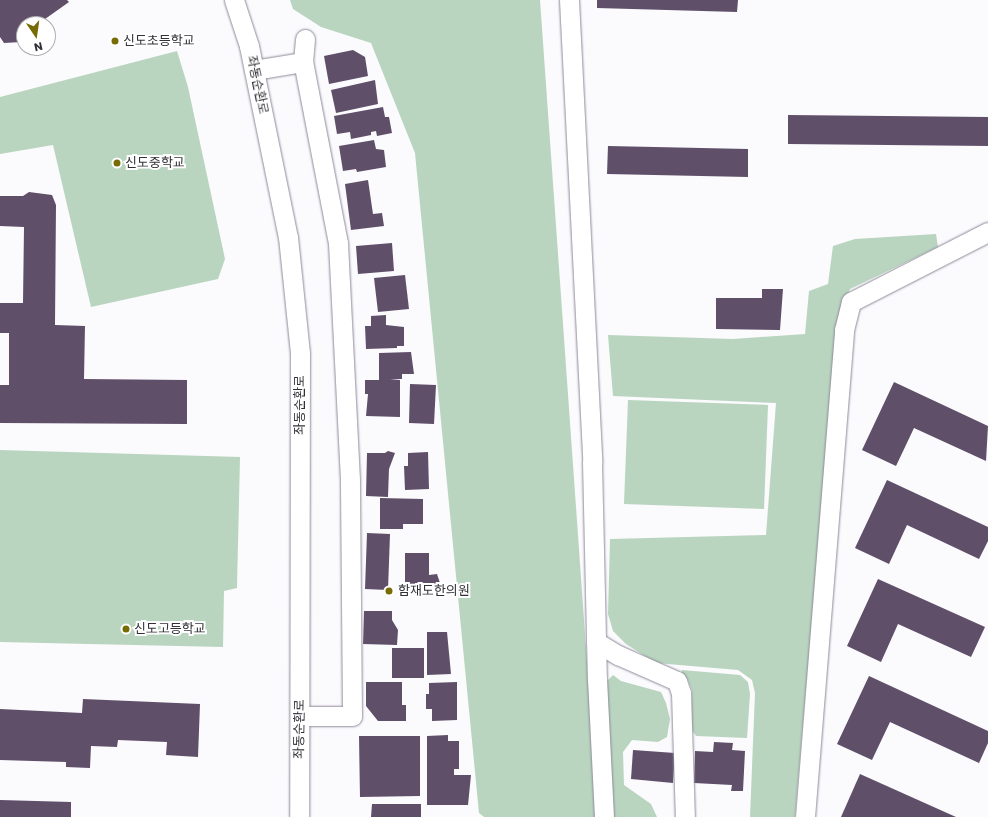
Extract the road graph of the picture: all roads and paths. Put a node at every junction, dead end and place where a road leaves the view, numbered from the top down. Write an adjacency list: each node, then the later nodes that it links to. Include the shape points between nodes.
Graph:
1 (234, 0): 5 (street, 좌동순환로)
2 (569, 0): 7 (street, via 592,462)
3 (304, 39): 4 (street)
4 (303, 62): 5 (street); 8 (street, via 338,243 350,480 352,716)
5 (254, 70): 8 (street, 좌동순환로, via 288,237 300,354)
6 (988, 232): 12 (street, via 851,302 844,330)
7 (596, 642): 10 (street); 11 (street, via 618,655 677,681 681,693)
8 (300, 716): 9 (street, 좌동순환로)
9 (299, 817)
10 (604, 817)
11 (685, 817)
12 (805, 817)

